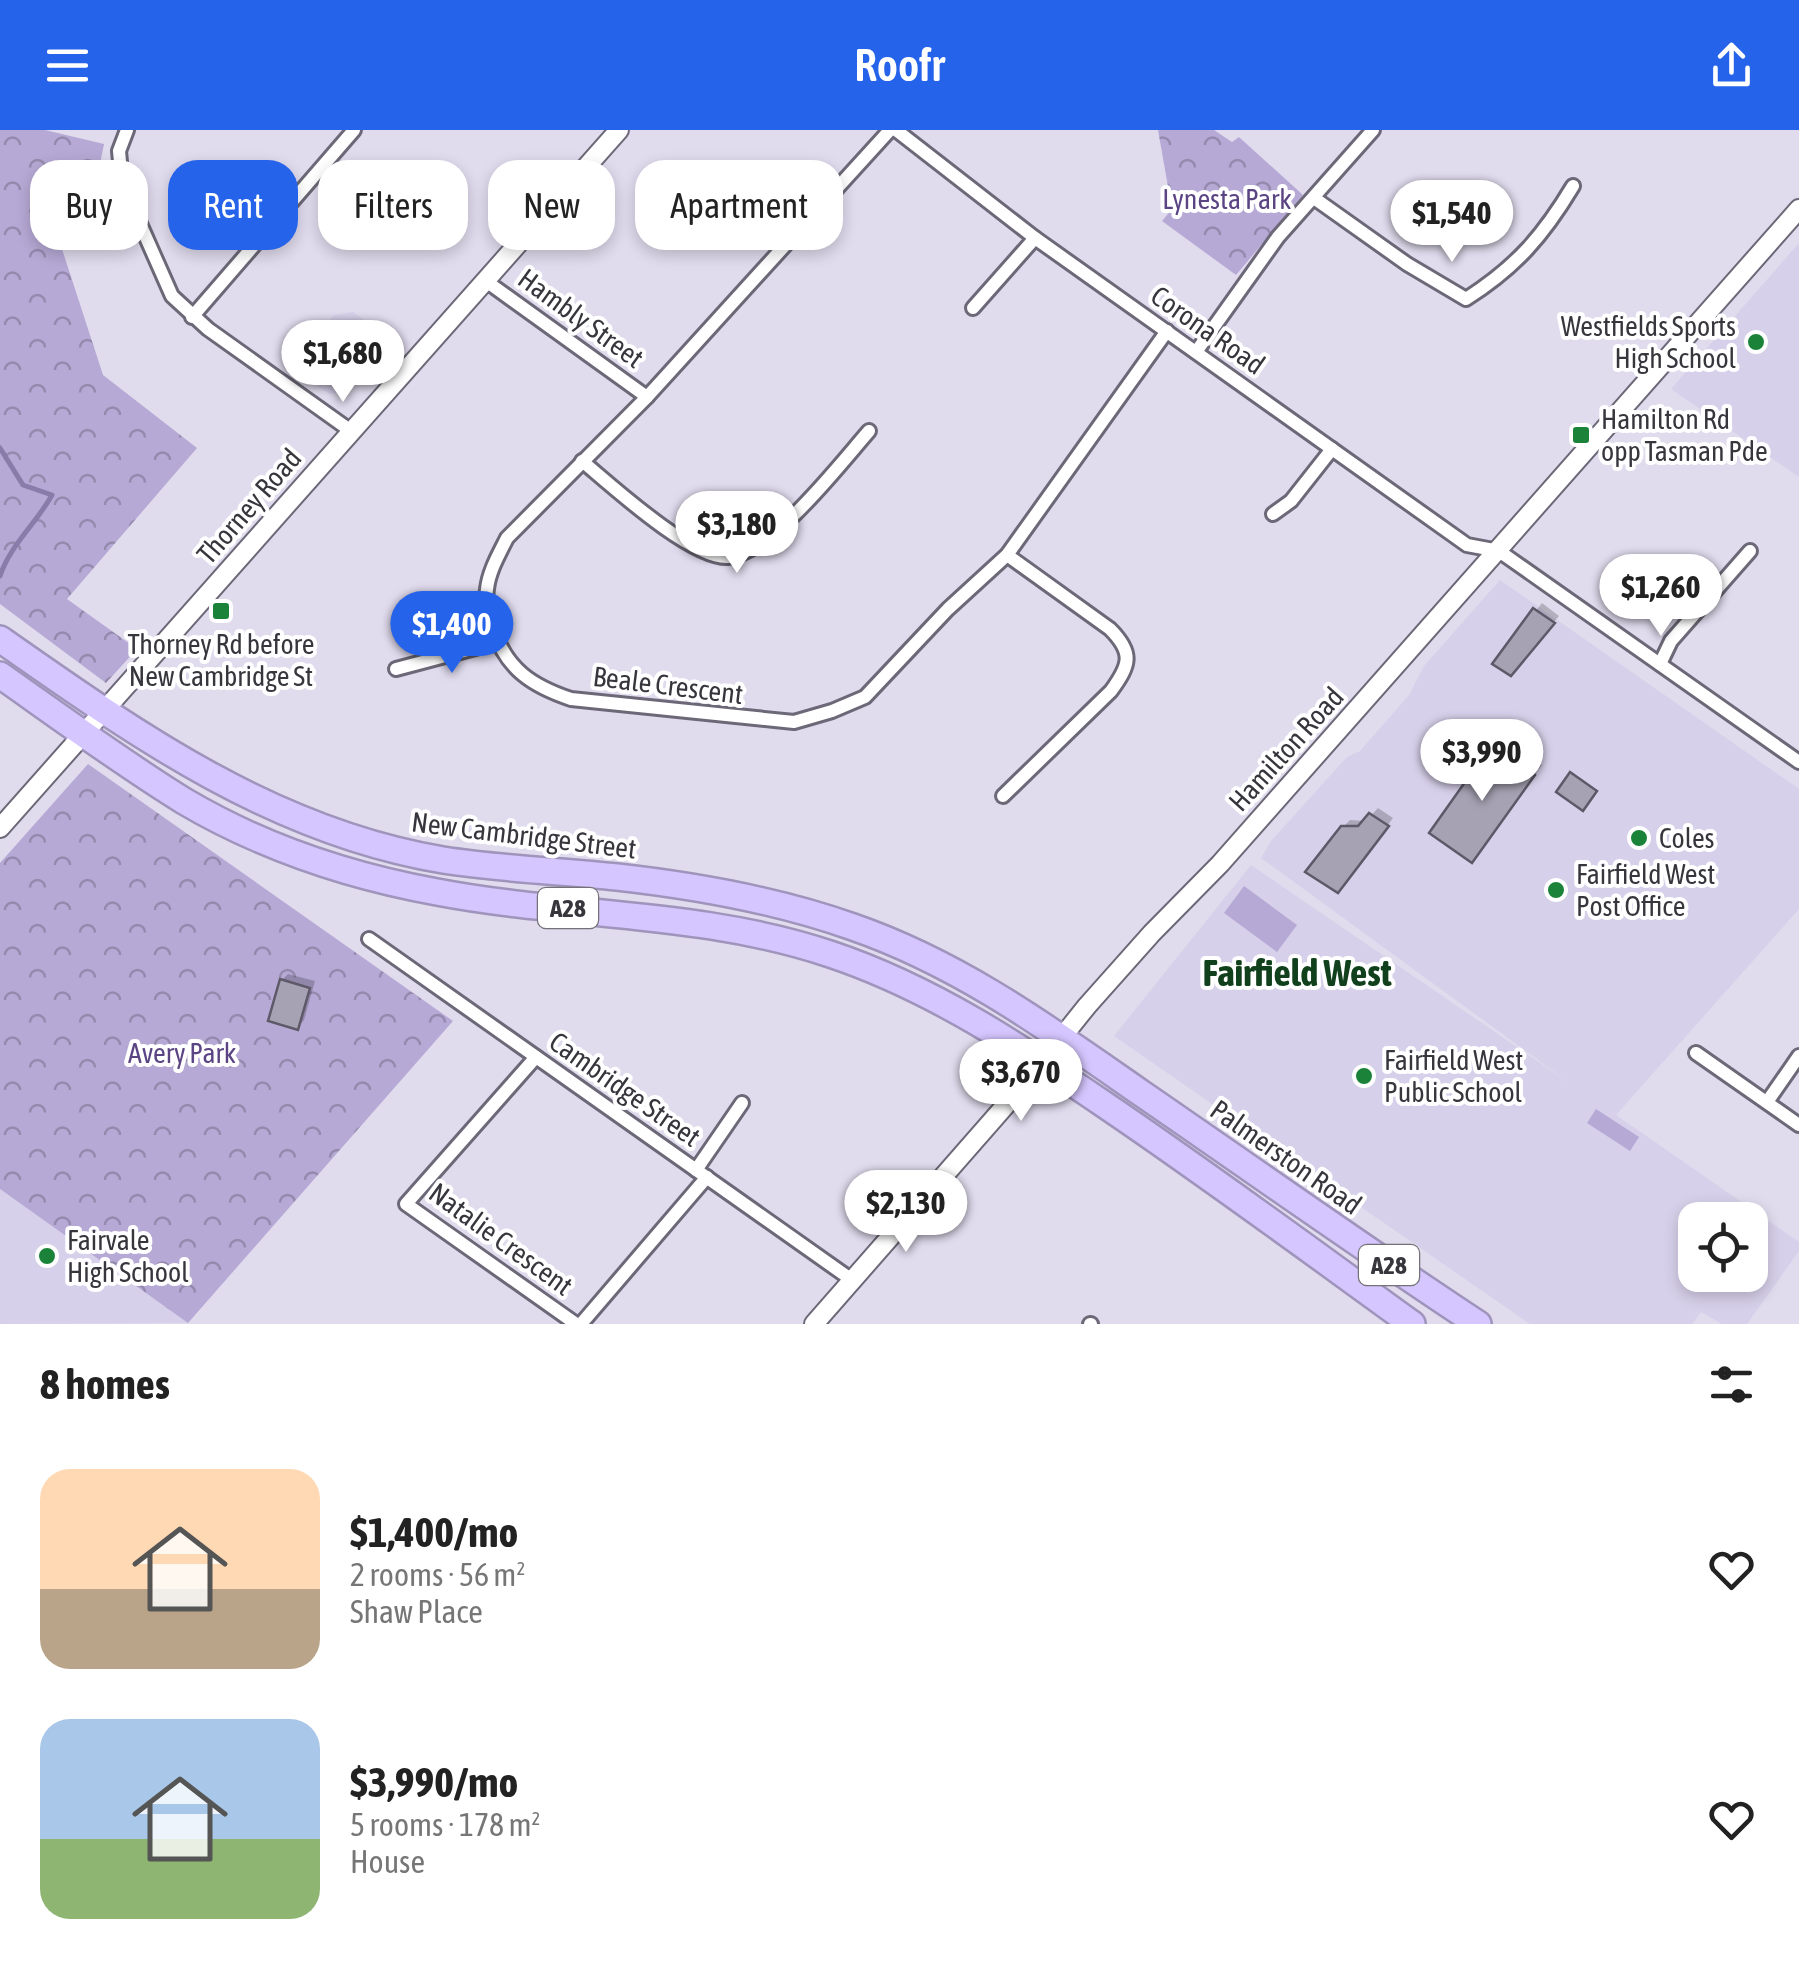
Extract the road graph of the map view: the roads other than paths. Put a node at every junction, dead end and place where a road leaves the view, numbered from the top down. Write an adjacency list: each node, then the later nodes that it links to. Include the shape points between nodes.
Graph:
1 (127, 130): 12 (street, via 122,183 172,296)
2 (354, 130): 12 (street)
3 (619, 130): 10 (main road, Thorney Road)
4 (893, 130): 9 (street, Corona Road); 15 (street, Beale Crescent)
5 (1374, 130): 7 (street)
6 (1573, 186): 7 (street, via 1516,264 1466,299)
7 (1314, 198): 14 (street)
8 (1799, 209): 22 (main road, Hamilton Road)
9 (1035, 238): 11 (street); 13 (street, Corona Road)
10 (486, 281): 15 (street, Hambly Street); 16 (main road, Thorney Road)
11 (973, 308)
12 (192, 317): 16 (street)
13 (1168, 332): 14 (street, Corona Road); 23 (street, Beale Crescent)
14 (1196, 352): 18 (street, Corona Road)
15 (647, 396): 19 (street, Beale Crescent)
16 (352, 431): 29 (main road, Thorney Road)
17 (869, 431): 19 (street, via 760,545 728,557 662,526)
18 (1332, 449): 20 (street); 22 (street, Corona Road, via 1467,545)
19 (582, 461): 25 (street, Beale Crescent, via 508,538 495,562 486,591)
20 (1273, 514)
21 (1750, 551): 26 (street, via 1671,641)
22 (1499, 552): 26 (street, Corona Road); 35 (main road, Hamilton Road)
23 (1006, 556): 25 (street, Beale Crescent, via 864,697 794,722 571,699 525,679); 32 (street, via 1110,629 1128,659 1111,691)
24 (0, 639): 29 (highway, New Cambridge Street / A28)
25 (498, 642): 27 (street)
26 (1660, 664): 31 (street, Corona Road)
27 (396, 668)
28 (0, 675): 30 (highway, A28)
29 (104, 712): 30 (main road, Thorney Road); 35 (highway, New Cambridge Street / A28, via 217,782 308,822 440,860 672,884 799,910 930,960)
30 (84, 735): 33 (main road, Thorney Road); 39 (highway, A28, via 186,802 314,860 439,892 778,938 910,988)
31 (1799, 762)
32 (1003, 796)
33 (0, 828)
34 (369, 938): 37 (street, Cambridge Street)
35 (1062, 1037): 39 (main road, Hamilton Road); 48 (highway, Palmerston Road / A28)
36 (1696, 1053): 40 (street)
37 (536, 1056): 43 (street, Cambridge Street); 45 (street, Natalie Crescent, via 406,1204)
38 (1799, 1056): 40 (street)
39 (1043, 1062): 44 (main road, Hamilton Road); 47 (highway, A28)
40 (1767, 1102): 42 (street)
41 (742, 1103): 43 (street, Natalie Crescent)
42 (1799, 1125)
43 (702, 1173): 44 (street, Cambridge Street); 45 (street, Natalie Crescent)
44 (852, 1280): 46 (main road, Hamilton Road)
45 (578, 1324)
46 (814, 1324)
47 (1412, 1324)
48 (1478, 1324)

